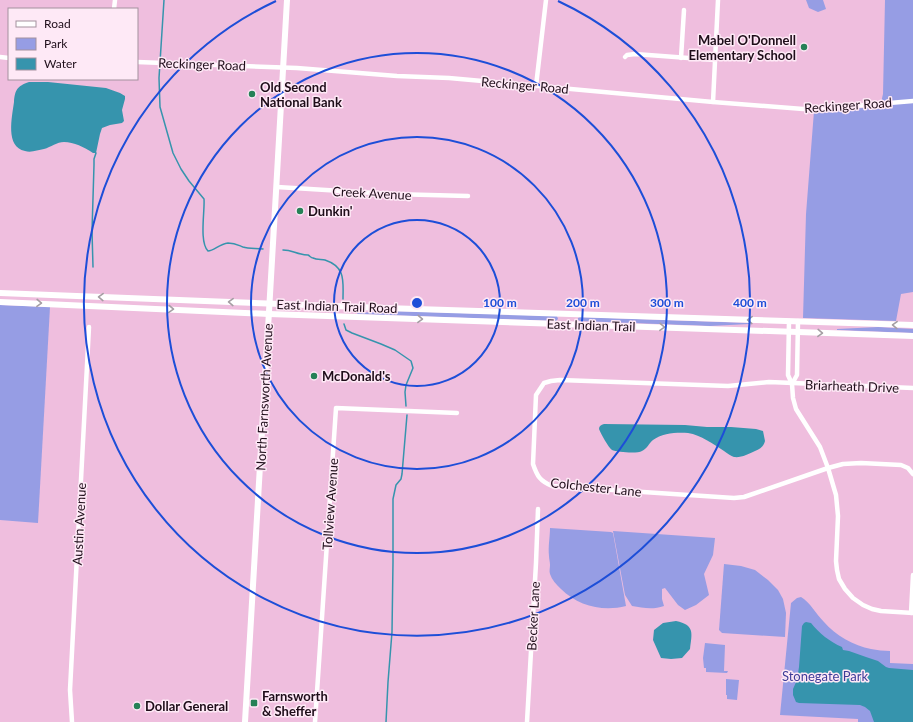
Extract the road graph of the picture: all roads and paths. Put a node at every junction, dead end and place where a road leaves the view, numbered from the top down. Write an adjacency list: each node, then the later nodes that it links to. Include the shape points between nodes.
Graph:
1 (287, 0): 9 (main road, North Farnsworth Avenue)
2 (546, 0): 10 (street)
3 (718, 0): 7 (street)
4 (684, 10): 6 (street)
5 (625, 57): 6 (street, via 636,54)
6 (681, 58): 7 (street)
7 (715, 60): 12 (street)
8 (138, 62): 9 (street, Reckinger Road)
9 (283, 68): 10 (street, Reckinger Road); 13 (main road, North Farnsworth Avenue)
10 (536, 86): 12 (street, Reckinger Road)
11 (913, 101): 12 (street, Reckinger Road, via 817,109)
12 (713, 102)
13 (277, 187): 14 (street, Creek Avenue); 17 (main road, North Farnsworth Avenue)
14 (468, 196)
15 (0, 293): 17 (main road, East Indian Trail Road, one-way to 15)
16 (0, 302): 18 (main road, East Indian Trail Road, one-way to 18)
17 (270, 304): 18 (main road, North Farnsworth Avenue); 19 (main road, East Indian Trail Road)
18 (269, 314): 22 (main road, East Indian Trail, one-way to 22); 37 (main road, North Farnsworth Avenue)
19 (568, 314): 20 (main road, East Indian Trail Road, one-way to 19); 22 (main road)
20 (789, 321): 21 (main road, East Indian Trail Road); 25 (street)
21 (798, 321): 23 (main road, East Indian Trail Road, one-way to 21); 26 (street)
22 (567, 324): 25 (main road, East Indian Trail, one-way to 25)
23 (913, 325)
24 (89, 327): 36 (street, Austin Avenue, via 70,690)
25 (789, 332): 26 (main road, East Indian Trail); 28 (street, via 788,375)
26 (798, 332): 27 (main road, East Indian Trail, one-way to 27); 28 (street, via 797,376)
27 (913, 336)
28 (792, 384): 29 (street, Briarheath Drive); 31 (street, via 796,408 817,441); 31 (street, Colchester Lane, via 769,382 728,386 560,380 544,383 536,395 536,473 540,479 552,486 734,498 744,497)
29 (913, 388)
30 (457, 413): 38 (street, Tollview Avenue, via 336,408)
31 (828, 468): 32 (street, via 851,463 894,464 908,468); 35 (street, via 838,506 836,561 839,579 853,598 863,605 881,611)
32 (913, 474)
33 (538, 509): 39 (street, Becker Lane)
34 (913, 575): 35 (street)
35 (912, 613)
36 (72, 722)
37 (245, 722)
38 (315, 722)
39 (528, 722)

